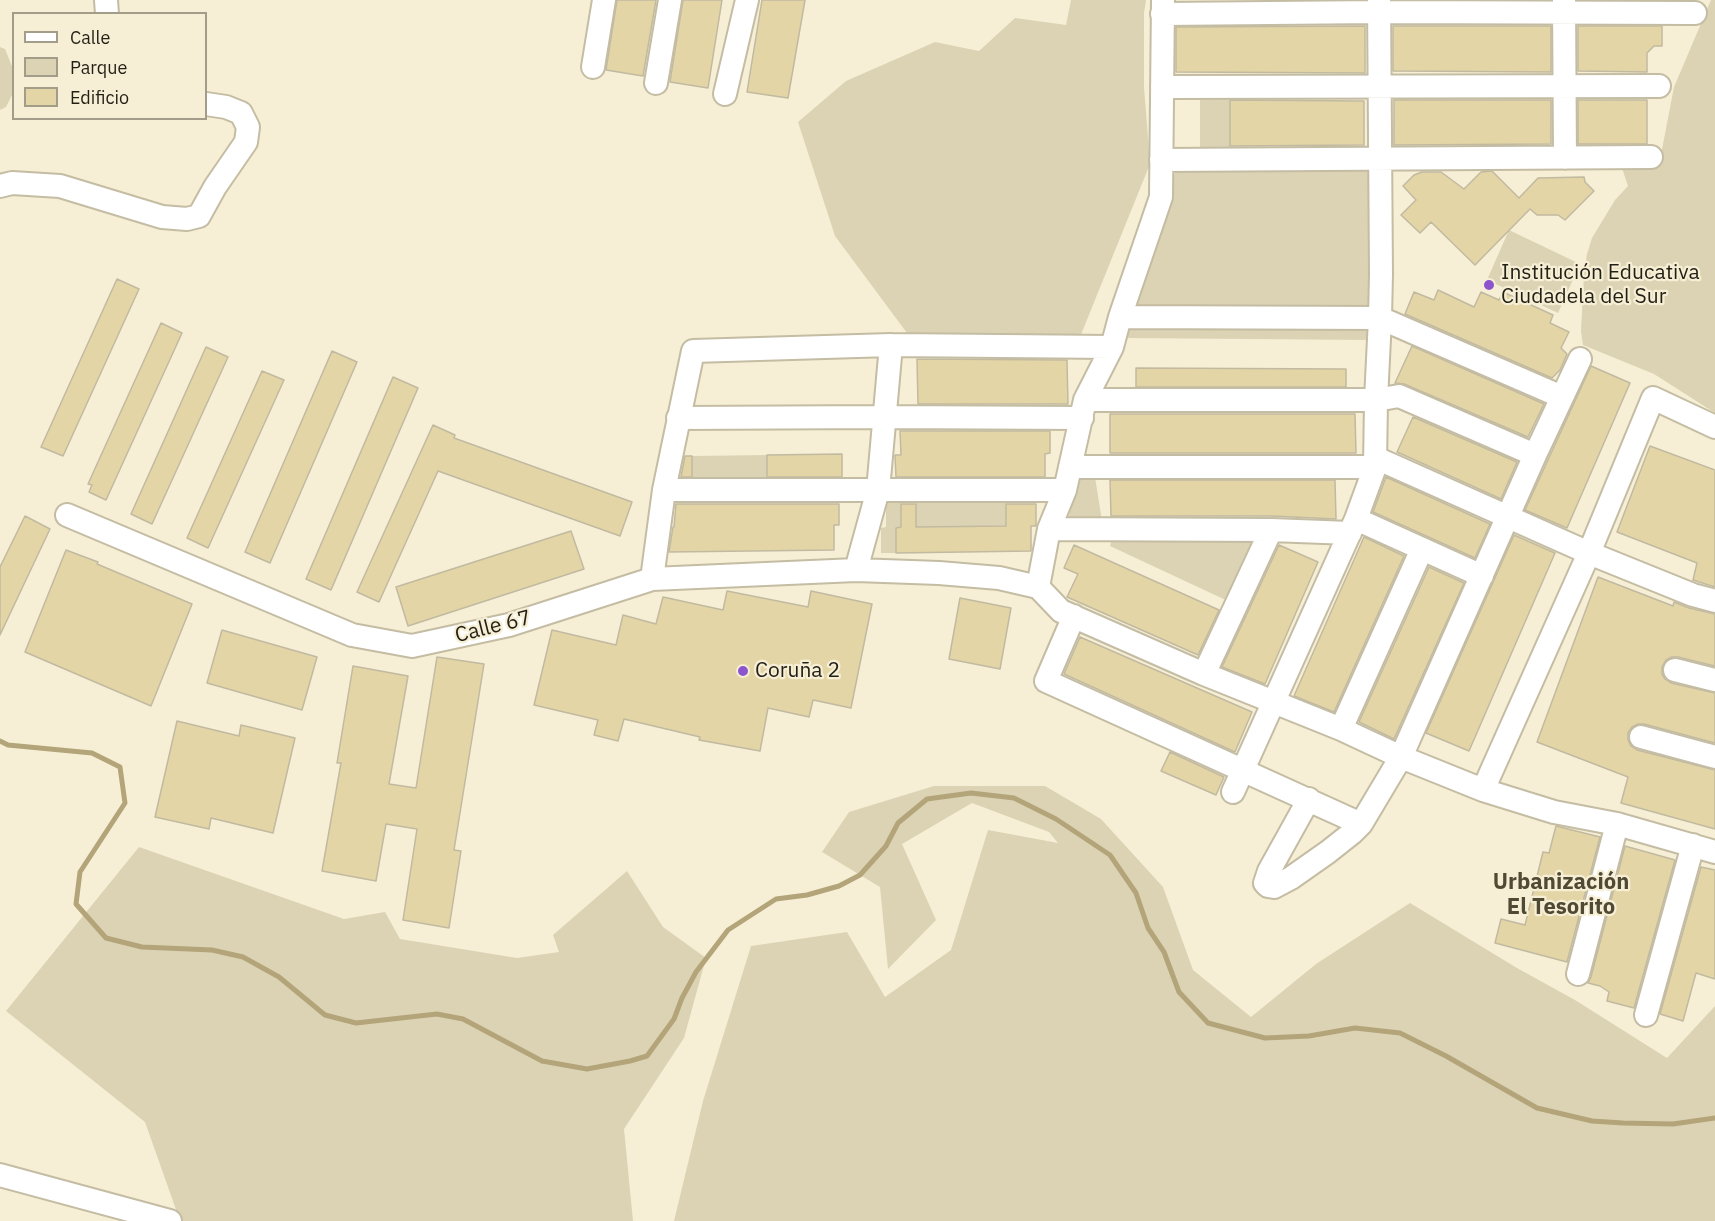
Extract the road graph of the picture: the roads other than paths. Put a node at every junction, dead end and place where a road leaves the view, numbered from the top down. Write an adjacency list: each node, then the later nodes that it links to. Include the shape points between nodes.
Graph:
1 (604, 0): 8 (street)
2 (670, 0): 9 (street)
3 (747, 0): 14 (street)
4 (1379, 6): 5 (street); 6 (street); 10 (street)
5 (1564, 6): 7 (street); 11 (street)
6 (1163, 7): 13 (street)
7 (1695, 13)
8 (593, 68)
9 (656, 83)
10 (1379, 86): 11 (street); 13 (street); 16 (street)
11 (1565, 86): 12 (street); 17 (street)
12 (1659, 86)
13 (1162, 87): 19 (street)
14 (725, 93)
15 (207, 104): 20 (street, via 241,113 248,127 246,142 199,216 162,217 60,186)
16 (1379, 158): 17 (street); 19 (street); 22 (street)
17 (1565, 158): 18 (street)
18 (1651, 158)
19 (1161, 160): 21 (street, via 1161,197)
20 (0, 186)
21 (1120, 317): 22 (street); 24 (street)
22 (1380, 318): 26 (street); 27 (street)
23 (891, 345): 24 (street); 29 (street); 30 (street, via 693,351)
24 (1112, 347): 28 (street)
25 (1580, 359): 26 (street)
26 (1562, 397): 32 (street)
27 (1376, 400): 28 (street); 32 (street, via 1399,396); 33 (street)
28 (1083, 409): 29 (street); 34 (street)
29 (884, 417): 30 (street); 36 (street)
30 (678, 418): 35 (street)
31 (1715, 427): 44 (street, via 1653,398)
32 (1535, 455): 39 (street)
33 (1376, 462): 34 (street); 39 (street); 40 (street)
34 (1070, 467): 37 (street)
35 (664, 490): 36 (street); 47 (street)
36 (878, 490): 37 (street); 45 (street)
37 (1065, 490): 41 (street)
38 (67, 515): 47 (street, Calle 67, via 352,634 412,646 508,625)
39 (1509, 516): 44 (street); 46 (street)
40 (1353, 526): 42 (street); 43 (street); 54 (street)
41 (1049, 530): 42 (street); 48 (street)
42 (1270, 530): 52 (street)
43 (1422, 549): 46 (street); 55 (street)
44 (1589, 553): 49 (street, via 1693,595); 60 (street)
45 (856, 570): 47 (street, Calle 67); 48 (street, Calle 67, via 999,578)
46 (1482, 576): 57 (street)
47 (652, 579)
48 (1038, 587): 50 (street, via 1061,611)
49 (1715, 600)
50 (1074, 616): 52 (street); 59 (street, via 1046,681)
51 (1675, 670): 53 (street)
52 (1204, 674): 54 (street)
53 (1715, 680)
54 (1275, 702): 55 (street); 59 (street)
55 (1341, 729): 57 (street)
56 (1641, 738): 58 (street)
57 (1401, 757): 60 (street); 63 (street)
58 (1715, 757)
59 (1243, 770): 61 (street); 62 (street)
60 (1484, 790): 64 (street, via 1554,812)
61 (1233, 792)
62 (1309, 799): 63 (street); 63 (street, via 1269,871 1265,883 1268,886 1291,879)
63 (1361, 824)
64 (1617, 824): 65 (street); 67 (street)
65 (1693, 845): 66 (street); 68 (street)
66 (1715, 852)
67 (1578, 974)
68 (1646, 1015)
69 (0, 1175): 70 (street)
70 (170, 1221)

